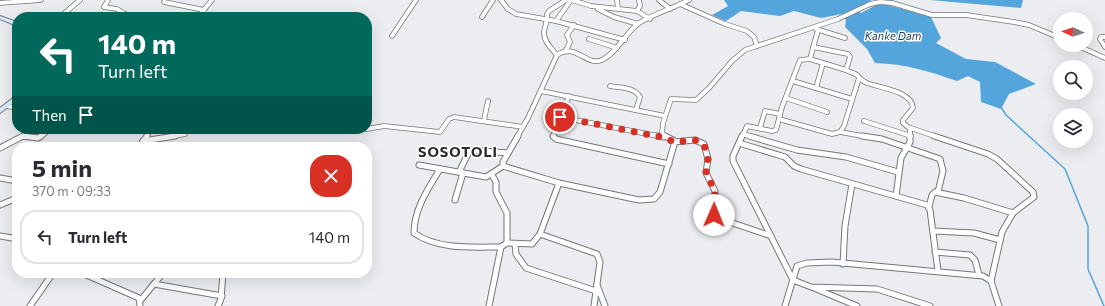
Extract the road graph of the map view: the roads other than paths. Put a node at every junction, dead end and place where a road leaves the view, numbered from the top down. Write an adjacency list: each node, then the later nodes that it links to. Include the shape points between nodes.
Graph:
1 (41, 0): 15 (street)
2 (80, 0): 22 (street)
3 (108, 0): 23 (street, via 104,7)
4 (212, 0): 20 (street)
5 (416, 0): 35 (street)
6 (493, 0): 25 (street)
7 (501, 0): 26 (street, via 511,12)
8 (566, 0): 26 (street, via 549,11)
9 (572, 0): 17 (street); 28 (street)
10 (617, 0): 18 (street)
11 (639, 0): 21 (street, via 640,6)
12 (659, 0): 19 (street)
13 (690, 0): 16 (street)
14 (164, 2): 20 (street)
15 (0, 3)
16 (680, 4): 19 (street); 40 (street, via 747,31 754,37)
17 (591, 6): 18 (street); 30 (street, via 614,17)
18 (618, 8): 21 (street)
19 (670, 9): 27 (street)
20 (204, 10)
21 (637, 11): 27 (street)
22 (66, 12)
23 (122, 12)
24 (0, 17): 29 (street)
25 (482, 17)
26 (548, 19): 28 (street); 46 (street, via 544,34 549,46)
27 (650, 19): 30 (street)
28 (556, 21): 31 (street)
29 (12, 22)
30 (638, 24): 39 (street)
31 (574, 25): 39 (street); 44 (street, via 567,35 570,42)
32 (812, 28): 33 (street); 34 (street, via 870,4 886,2 932,15 966,15 1014,22); 40 (street)
33 (818, 30): 37 (street); 41 (street)
34 (1053, 35)
35 (392, 36)
36 (1105, 37): 42 (street, via 1100,39)
37 (845, 38)
38 (589, 39): 43 (street)
39 (625, 40): 43 (street)
40 (757, 46): 66 (street, via 740,54 696,100 671,99)
41 (813, 47): 48 (street); 50 (street, via 849,55)
42 (1105, 47)
43 (616, 48): 44 (street, via 598,61)
44 (566, 50): 46 (street)
45 (1091, 52): 47 (street)
46 (557, 55): 55 (street)
47 (1105, 58)
48 (810, 59): 49 (street); 52 (street, via 800,60)
49 (823, 63): 50 (street); 54 (street)
50 (846, 70): 51 (street)
51 (859, 78): 58 (street); 74 (street, via 910,99 913,110 904,118 903,123)
52 (793, 81): 54 (street); 57 (street)
53 (610, 86): 63 (street, via 638,93 640,97)
54 (816, 88): 58 (street)
55 (541, 91): 56 (street); 71 (street)
56 (569, 96): 63 (street); 67 (street)
57 (786, 98): 65 (street); 68 (street)
58 (852, 99): 75 (street)
59 (488, 101): 69 (street)
60 (12, 102): 61 (street)
61 (7, 106): 62 (street); 64 (street)
62 (12, 107)
63 (636, 110): 66 (street)
64 (0, 111)
65 (827, 112)
66 (665, 116): 81 (street, via 662,130)
67 (560, 117): 81 (street); 88 (street, via 553,135 556,139)
68 (780, 117): 73 (street, via 774,131); 73 (street, via 765,111); 75 (street, via 828,133)
69 (484, 120): 71 (street); 72 (street, via 451,117 440,132 389,126)
70 (864, 121): 80 (street)
71 (523, 127): 87 (street)
72 (372, 128)
73 (760, 128): 79 (street, via 747,126)
74 (910, 128): 80 (street); 105 (street, via 968,146 997,159 1034,194 1034,197)
75 (840, 132): 86 (street, via 882,139)
76 (44, 134): 85 (street, via 38,138 22,136)
77 (148, 134): 82 (street)
78 (185, 134): 82 (street)
79 (743, 134): 84 (street); 93 (street, via 797,150 846,157)
80 (910, 136): 86 (street)
81 (666, 138): 83 (street)
82 (143, 141)
83 (674, 142): 88 (street); 109 (street, via 695,140 702,142 706,147 706,173 715,191 715,217)
84 (739, 143): 98 (street, via 785,157 801,169); 109 (street, via 733,161)
85 (0, 148)
86 (907, 148): 93 (street, via 901,158); 99 (street, via 937,157 942,161 942,178)
87 (508, 153): 90 (street); 92 (street, via 470,150)
88 (669, 164): 97 (street, via 660,192 654,199 639,200)
89 (419, 165): 91 (street)
90 (503, 166): 94 (street); 97 (street)
91 (440, 169): 92 (street); 114 (street, via 418,211 414,234 420,238 456,247)
92 (461, 172): 94 (street, via 486,177); 102 (street)
93 (898, 172): 100 (street)
94 (492, 174): 112 (street, via 496,182 496,192 507,213)
95 (0, 178): 96 (street)
96 (12, 180)
97 (559, 183): 107 (street)
98 (852, 184): 100 (street); 116 (street, via 845,226)
99 (938, 192): 104 (street, via 933,193); 105 (street)
100 (896, 196): 104 (street)
101 (12, 200): 103 (street)
102 (455, 200)
103 (0, 205)
104 (929, 207): 106 (street)
105 (1013, 213): 111 (street)
106 (932, 231): 111 (street, via 974,233); 115 (street)
107 (540, 234): 113 (street, via 532,244); 126 (street, via 597,254 600,262)
108 (0, 236): 110 (street)
109 (771, 236): 123 (street)
110 (12, 238)
111 (1000, 240): 124 (street)
112 (507, 243): 113 (street); 114 (street)
113 (516, 244): 128 (street, via 516,254 526,268)
114 (501, 247): 133 (street)
115 (935, 252): 117 (street); 118 (street, via 970,255 975,260)
116 (843, 264): 117 (street); 123 (street, via 801,264 797,266)
117 (938, 272): 118 (street)
118 (979, 276): 124 (street, via 987,277)
119 (50, 278): 131 (street)
120 (93, 278): 130 (street, via 139,298)
121 (159, 278): 125 (street)
122 (222, 278): 129 (street)
123 (793, 280): 127 (street); 136 (street)
124 (991, 281): 139 (street)
125 (154, 284): 129 (street); 130 (street)
126 (597, 284): 128 (street); 135 (street)
127 (811, 287): 137 (street); 138 (street, via 877,290)
128 (596, 291): 134 (street)
129 (222, 296): 132 (street)
130 (140, 304)
131 (30, 306)
132 (218, 306)
133 (489, 306)
134 (594, 306)
135 (605, 306)
136 (785, 306)
137 (857, 306)
138 (930, 306)
139 (999, 306)

